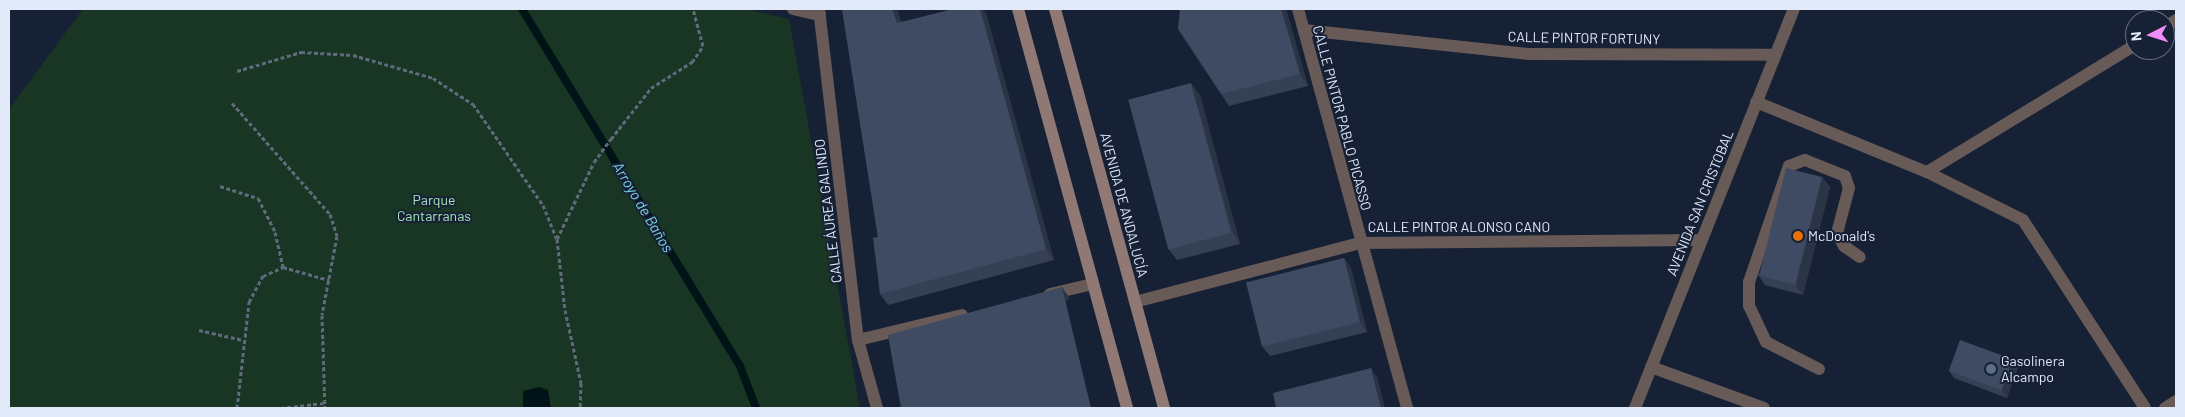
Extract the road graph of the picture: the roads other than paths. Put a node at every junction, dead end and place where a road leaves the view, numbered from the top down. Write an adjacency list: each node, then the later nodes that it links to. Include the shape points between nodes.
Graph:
1 (793, 9): 6 (street)
2 (1018, 9): 15 (main road)
3 (1055, 9): 17 (main road, AVENIDA DE ANDALUCÍA)
4 (1298, 9): 7 (street, CALLE PINTOR PABLO PICASSO)
5 (1794, 9): 9 (street, AVENIDA SAN CRISTOBAL)
6 (819, 12): 19 (street, CALLE ÁUREA GALINDO)
7 (1304, 30): 9 (street, CALLE PINTOR FORTUNY, via 1530,54); 13 (street, CALLE PINTOR PABLO PICASSO)
8 (2125, 51): 11 (street)
9 (1775, 55): 10 (street, AVENIDA SAN CRISTOBAL)
10 (1756, 102): 11 (street); 12 (street, AVENIDA SAN CRISTOBAL)
11 (1927, 172): 29 (street, via 2023,220)
12 (1700, 240): 13 (street, CALLE PINTOR ALONSO CANO); 20 (street, AVENIDA SAN CRISTOBAL)
13 (1360, 243): 17 (street, CALLE PINTOR ALONSO CANO); 26 (street, CALLE PINTOR PABLO PICASSO)
14 (1860, 256): 21 (street, via 1844,246 1837,233 1849,188 1845,176 1805,160 1789,166 1749,282 1749,306 1766,342)
15 (1094, 284): 16 (street); 24 (main road)
16 (1037, 297)
17 (1135, 302): 25 (main road, AVENIDA DE ANDALUCÍA)
18 (981, 311): 19 (street)
19 (858, 340): 23 (street, CALLE ÁUREA GALINDO)
20 (1651, 368): 27 (street, AVENIDA SAN CRISTOBAL); 28 (street)
21 (1819, 369)
22 (2176, 401): 30 (street)
23 (877, 408)
24 (1127, 408)
25 (1164, 408)
26 (1407, 408)
27 (1635, 408)
28 (1764, 408)
29 (2145, 408)
30 (2165, 408)

